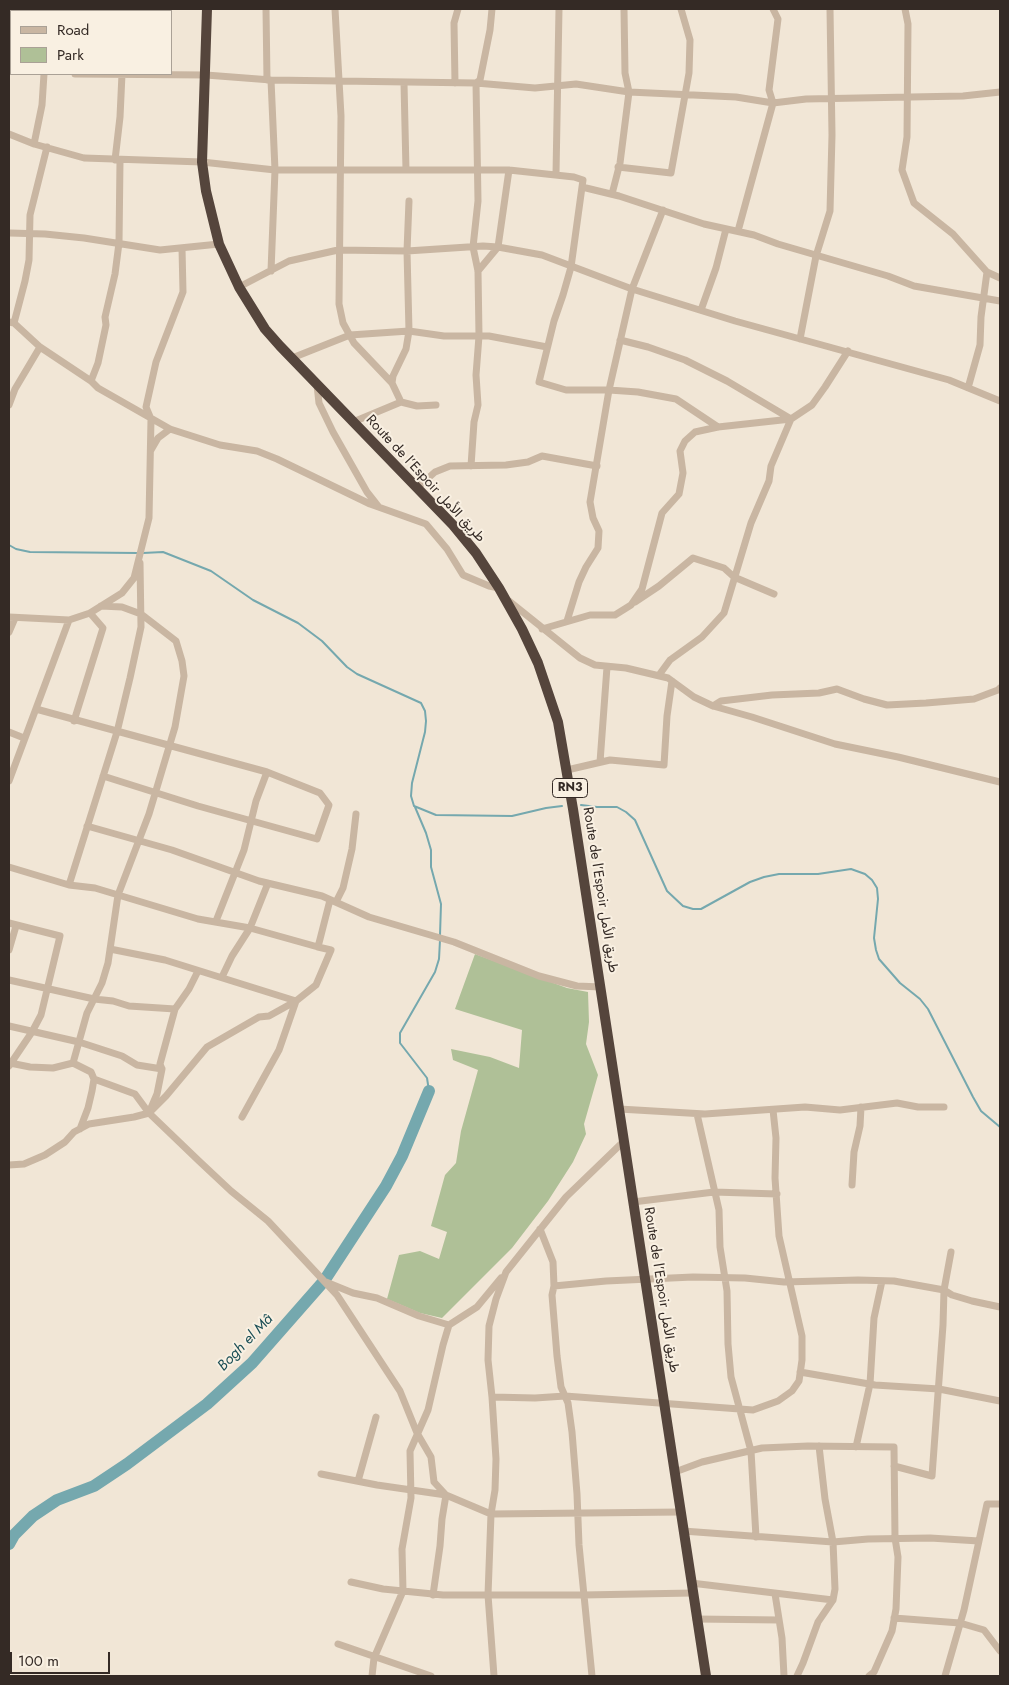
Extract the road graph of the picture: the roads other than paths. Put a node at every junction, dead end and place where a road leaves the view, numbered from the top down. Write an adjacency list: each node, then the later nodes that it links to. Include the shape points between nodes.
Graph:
1 (207, 9): 15 (highway, Route de l’Espoir طريق الأمل / RN3)
2 (266, 9): 16 (street)
3 (335, 9): 17 (street)
4 (458, 9): 19 (street, via 454,23)
5 (492, 9): 20 (street, via 480,80)
6 (559, 9): 21 (street)
7 (624, 9): 22 (street, via 625,73)
8 (681, 9): 24 (street, via 690,40)
9 (773, 9): 27 (street, via 778,19 769,90)
10 (830, 9): 26 (street)
11 (905, 9): 25 (street, via 908,24)
12 (44, 75): 29 (street)
13 (122, 75): 31 (street)
14 (172, 75): 15 (street)
15 (206, 75): 16 (street); 32 (highway, Route de l’Espoir طريق الأمل / RN3)
16 (269, 80): 17 (street); 35 (street)
17 (338, 81): 18 (street); 34 (street)
18 (404, 84): 19 (street); 36 (street)
19 (455, 84): 20 (street)
20 (476, 84): 21 (street, via 535,88); 38 (street)
21 (557, 86): 22 (street, via 576,84); 39 (street)
22 (629, 92): 24 (street); 33 (street)
23 (1000, 92): 25 (street)
24 (685, 95): 27 (street); 33 (street, via 671,173)
25 (907, 96): 26 (street); 59 (street, via 907,137 902,170 914,203 953,234)
26 (831, 98): 27 (street); 55 (street, via 830,211)
27 (773, 103): 45 (street)
28 (9, 134): 29 (street)
29 (34, 144): 30 (street)
30 (47, 147): 31 (street, via 84,158); 47 (street, via 30,215)
31 (118, 160): 32 (street); 48 (street)
32 (202, 162): 35 (street); 49 (highway, Route de l’Espoir طريق الأمل / RN3)
33 (618, 167): 41 (street)
34 (341, 169): 35 (street); 36 (street); 53 (street)
35 (275, 170): 57 (street)
36 (406, 170): 38 (street)
37 (509, 170): 38 (street); 39 (street); 51 (street)
38 (478, 171): 50 (street)
39 (556, 174): 40 (street, via 583,180)
40 (582, 187): 41 (street); 56 (street)
41 (612, 194): 43 (street)
42 (409, 201): 54 (street)
43 (663, 210): 44 (street); 62 (street)
44 (726, 229): 45 (street); 65 (street)
45 (738, 231): 55 (street)
46 (9, 233): 47 (street)
47 (30, 234): 48 (street); 66 (street, via 25,281)
48 (119, 243): 52 (street, via 160,250); 76 (street, via 106,325)
49 (219, 244): 52 (street); 61 (highway, Route de l’Espoir طريق الأمل / RN3)
50 (473, 247): 51 (street); 54 (street); 58 (street)
51 (498, 247): 56 (street, via 542,255); 58 (street)
52 (182, 248): 86 (street, via 183,292 156,362 146,407)
53 (338, 250): 54 (street); 57 (street, via 289,261); 68 (street, via 339,304 343,323)
54 (407, 251): 67 (street)
55 (816, 256): 63 (street, via 914,286); 70 (street)
56 (571, 266): 62 (street); 73 (street)
57 (271, 271): 61 (street)
58 (478, 271): 69 (street)
59 (987, 272): 60 (street); 63 (street)
60 (1000, 278)
61 (240, 288): 75 (highway, Route de l’Espoir طريق الأمل / RN3, via 266,329)
62 (632, 289): 65 (street); 71 (street)
63 (984, 298): 64 (street); 80 (street, via 980,346)
64 (1000, 300)
65 (701, 310): 70 (street)
66 (11, 323): 72 (street)
67 (409, 331): 68 (street); 69 (street); 77 (street, via 406,349)
68 (350, 335): 75 (street); 77 (street)
69 (479, 336): 73 (street); 92 (street, via 478,405)
70 (800, 339): 74 (street)
71 (620, 340): 81 (street); 87 (street, via 685,360)
72 (40, 347): 76 (street); 79 (street)
73 (547, 347): 81 (street, via 539,382 566,390)
74 (848, 351): 80 (street); 87 (street, via 812,405)
75 (292, 358): 78 (highway, Route de l’Espoir طريق الأمل / RN3)
76 (92, 381): 86 (street, via 98,388)
77 (392, 383): 83 (street)
78 (317, 385): 88 (highway, Route de l’Espoir طريق الأمل / RN3); 95 (street, via 319,403 333,432)
79 (12, 388): 84 (street)
80 (968, 388): 82 (street)
81 (610, 390): 89 (street, via 676,400); 93 (street)
82 (1000, 401)
83 (402, 402): 85 (street, via 416,406); 88 (street)
84 (9, 405)
85 (436, 405)
86 (151, 419): 90 (street); 91 (street)
87 (791, 419): 89 (street); 97 (street, via 771,466 769,481 751,523)
88 (353, 422): 94 (highway, Route de l’Espoir طريق الأمل / RN3)
89 (718, 427): 101 (street, via 695,432 685,440 680,452 683,473 680,494 662,513 642,589)
90 (170, 429): 91 (street, via 158,438); 95 (street, via 220,445 257,451)
91 (151, 451): 96 (street, via 149,518)
92 (471, 466): 93 (street, via 528,462 542,456); 94 (street, via 450,466 435,472)
93 (597, 466): 107 (street, via 590,502 600,531 598,548 579,582)
94 (417, 488): 98 (highway, Route de l’Espoir طريق الأمل / RN3, via 476,553)
95 (379, 507): 98 (street, via 426,524 463,575)
96 (140, 553): 102 (street, via 134,578 122,593); 104 (street)
97 (734, 577): 99 (street); 101 (street, via 724,568 693,558); 111 (street, via 724,614 702,637 670,660)
98 (499, 588): 100 (highway, Route de l’Espoir طريق الأمل / RN3)
99 (774, 594)
100 (505, 598): 108 (street); 122 (highway, Route de l’Espoir طريق الأمل / RN3, via 551,696)
101 (630, 605): 107 (street, via 614,616 590,615)
102 (101, 606): 103 (street); 104 (street, via 122,607)
103 (90, 613): 106 (street); 116 (street, via 103,628)
104 (141, 614): 118 (street, via 141,627); 120 (street, via 176,641 182,661 184,676 180,703)
105 (12, 617): 106 (street); 109 (street)
106 (69, 620): 115 (street)
107 (567, 620): 108 (street)
108 (542, 629): 110 (street, via 580,658)
109 (9, 632)
110 (607, 668): 111 (street, via 626,668); 121 (street)
111 (659, 675): 112 (street)
112 (672, 681): 114 (street); 121 (street, via 664,765)
113 (1000, 688): 114 (street, via 974,699 926,703 887,705 838,689 721,701)
114 (713, 706): 126 (street, via 835,744)
115 (36, 709): 116 (street); 119 (street)
116 (74, 721): 118 (street)
117 (9, 732): 119 (street)
118 (117, 732): 120 (street); 124 (street)
119 (24, 738): 125 (street)
120 (169, 745): 123 (street); 127 (street)
121 (600, 762): 122 (street)
122 (567, 770): 147 (highway, Route de l’Espoir طريق الأمل / RN3)
123 (267, 772): 129 (street); 129 (street, via 320,793 329,805 317,839)
124 (103, 776): 127 (street); 130 (street)
125 (9, 780)
126 (1000, 782)
127 (155, 792): 129 (street); 131 (street)
128 (356, 814): 137 (street, via 345,880)
129 (252, 820): 133 (street)
130 (87, 826): 131 (street); 135 (street)
131 (138, 841): 133 (street); 136 (street)
132 (9, 867): 135 (street)
133 (234, 872): 134 (street); 138 (street)
134 (268, 883): 137 (street); 140 (street)
135 (69, 885): 136 (street)
136 (118, 895): 138 (street, via 198,919); 142 (street)
137 (333, 901): 141 (street); 147 (street, via 369,917 480,951 539,976 577,986)
138 (216, 921): 140 (street)
139 (12, 925): 143 (street); 148 (street, via 60,936)
140 (250, 928): 141 (street); 145 (street)
141 (318, 947): 150 (street, via 331,950 316,985)
142 (110, 949): 144 (street, via 165,960); 149 (street, via 102,983)
143 (9, 950)
144 (198, 971): 145 (street); 151 (street)
145 (222, 976): 150 (street)
146 (9, 980): 148 (street)
147 (601, 987): 160 (highway, Route de l’Espoir طريق الأمل / RN3)
148 (46, 988): 149 (street); 153 (street, via 41,1015)
149 (94, 999): 151 (street, via 146,1008); 154 (street)
150 (296, 1001): 163 (street, via 269,1016 259,1017 207,1048); 165 (street, via 279,1050)
151 (175, 1009): 157 (street, via 160,1064)
152 (9, 1026): 153 (street)
153 (32, 1032): 154 (street); 156 (street)
154 (79, 1042): 155 (street); 157 (street, via 137,1064)
155 (73, 1063): 156 (street, via 53,1068); 158 (street, via 91,1072)
156 (10, 1064)
157 (162, 1069): 163 (street)
158 (94, 1079): 163 (street, via 135,1094); 166 (street)
159 (944, 1107): 161 (street, via 897,1104)
160 (619, 1108): 164 (street); 167 (highway, Route de l’Espoir طريق الأمل / RN3)
161 (861, 1108): 162 (street); 169 (street)
162 (773, 1110): 164 (street); 171 (street)
163 (149, 1113): 166 (street, via 89,1124); 178 (street, via 231,1191 268,1221)
164 (697, 1114): 170 (street)
165 (242, 1117)
166 (80, 1129): 168 (street, via 46,1155 24,1164)
167 (624, 1141): 172 (highway, Route de l’Espoir طريق الأمل / RN3); 173 (street, via 566,1197)
168 (9, 1165)
169 (852, 1185)
170 (714, 1192): 171 (street); 172 (street); 176 (street)
171 (777, 1194): 180 (street, via 779,1236)
172 (633, 1202): 177 (highway, Route de l’Espoir طريق الأمل / RN3)
173 (540, 1228): 175 (street); 181 (street, via 553,1262)
174 (951, 1252): 182 (street)
175 (506, 1272): 184 (street, via 477,1307); 189 (street, via 489,1326)
176 (725, 1277): 177 (street); 180 (street); 192 (street, via 731,1377)
177 (645, 1280): 181 (street); 191 (highway, Route de l’Espoir طريق الأمل / RN3)
178 (324, 1281): 184 (street); 194 (street, via 337,1295 400,1391)
179 (882, 1281): 180 (street); 182 (street); 186 (street, via 874,1318)
180 (790, 1282): 185 (street, via 802,1336)
181 (554, 1286): 188 (street, via 557,1356)
182 (944, 1290): 183 (street); 187 (street)
183 (1000, 1307)
184 (449, 1325): 194 (street, via 428,1410)
185 (800, 1372): 186 (street); 192 (street, via 799,1381 792,1391 778,1400 753,1410)
186 (870, 1384): 187 (street); 196 (street)
187 (939, 1389): 190 (street); 198 (street, via 932,1476)
188 (565, 1396): 189 (street); 191 (street); 207 (street, via 572,1432)
189 (492, 1397): 206 (street, via 496,1475)
190 (1000, 1401)
191 (664, 1403): 192 (street); 199 (highway, Route de l’Espoir طريق الأمل / RN3)
192 (741, 1409): 197 (street)
193 (376, 1417): 201 (street)
194 (417, 1433): 202 (street, via 410,1451); 203 (street, via 431,1457 434,1482)
195 (819, 1446): 196 (street); 197 (street, via 762,1448); 212 (street)
196 (856, 1447): 198 (street, via 894,1448)
197 (751, 1452): 199 (street, via 702,1462); 209 (street)
198 (894, 1466): 210 (street)
199 (675, 1472): 205 (highway, Route de l’Espoir طريق الأمل / RN3)
200 (321, 1474): 201 (street)
201 (358, 1481): 202 (street)
202 (411, 1490): 203 (street); 215 (street, via 402,1550)
203 (446, 1495): 206 (street); 217 (street)
204 (1000, 1504): 211 (street, via 987,1504)
205 (681, 1512): 207 (street); 208 (highway, Route de l’Espoir طريق الأمل / RN3)
206 (491, 1514): 207 (street); 218 (street)
207 (578, 1514): 219 (street)
208 (683, 1531): 209 (street); 214 (highway, Route de l’Espoir طريق الأمل / RN3)
209 (756, 1536): 212 (street)
210 (895, 1538): 211 (street); 212 (street); 221 (street, via 898,1557)
211 (979, 1541): 224 (street)
212 (833, 1542): 220 (street)
213 (352, 1582): 215 (street)
214 (692, 1588): 216 (street); 219 (street); 222 (highway, Route de l’Espoir طريق الأمل / RN3)
215 (402, 1592): 217 (street); 227 (street)
216 (775, 1594): 220 (street); 223 (street)
217 (434, 1595): 218 (street)
218 (488, 1595): 219 (street); 230 (street)
219 (583, 1595): 232 (street)
220 (833, 1600): 235 (street, via 818,1622)
221 (894, 1618): 224 (street); 236 (street, via 892,1631 874,1672)
222 (696, 1619): 223 (street); 233 (highway, Route de l’Espoir طريق الأمل / RN3)
223 (780, 1620): 234 (street)
224 (960, 1624): 226 (street, via 984,1630); 237 (street)
225 (338, 1644): 227 (street)
226 (1000, 1651)
227 (374, 1658): 228 (street); 229 (street)
228 (372, 1676)
229 (430, 1676)
230 (494, 1676): 231 (street)
231 (498, 1676)
232 (592, 1676)
233 (706, 1676)
234 (784, 1676)
235 (797, 1676)
236 (869, 1676)
237 (945, 1676)

